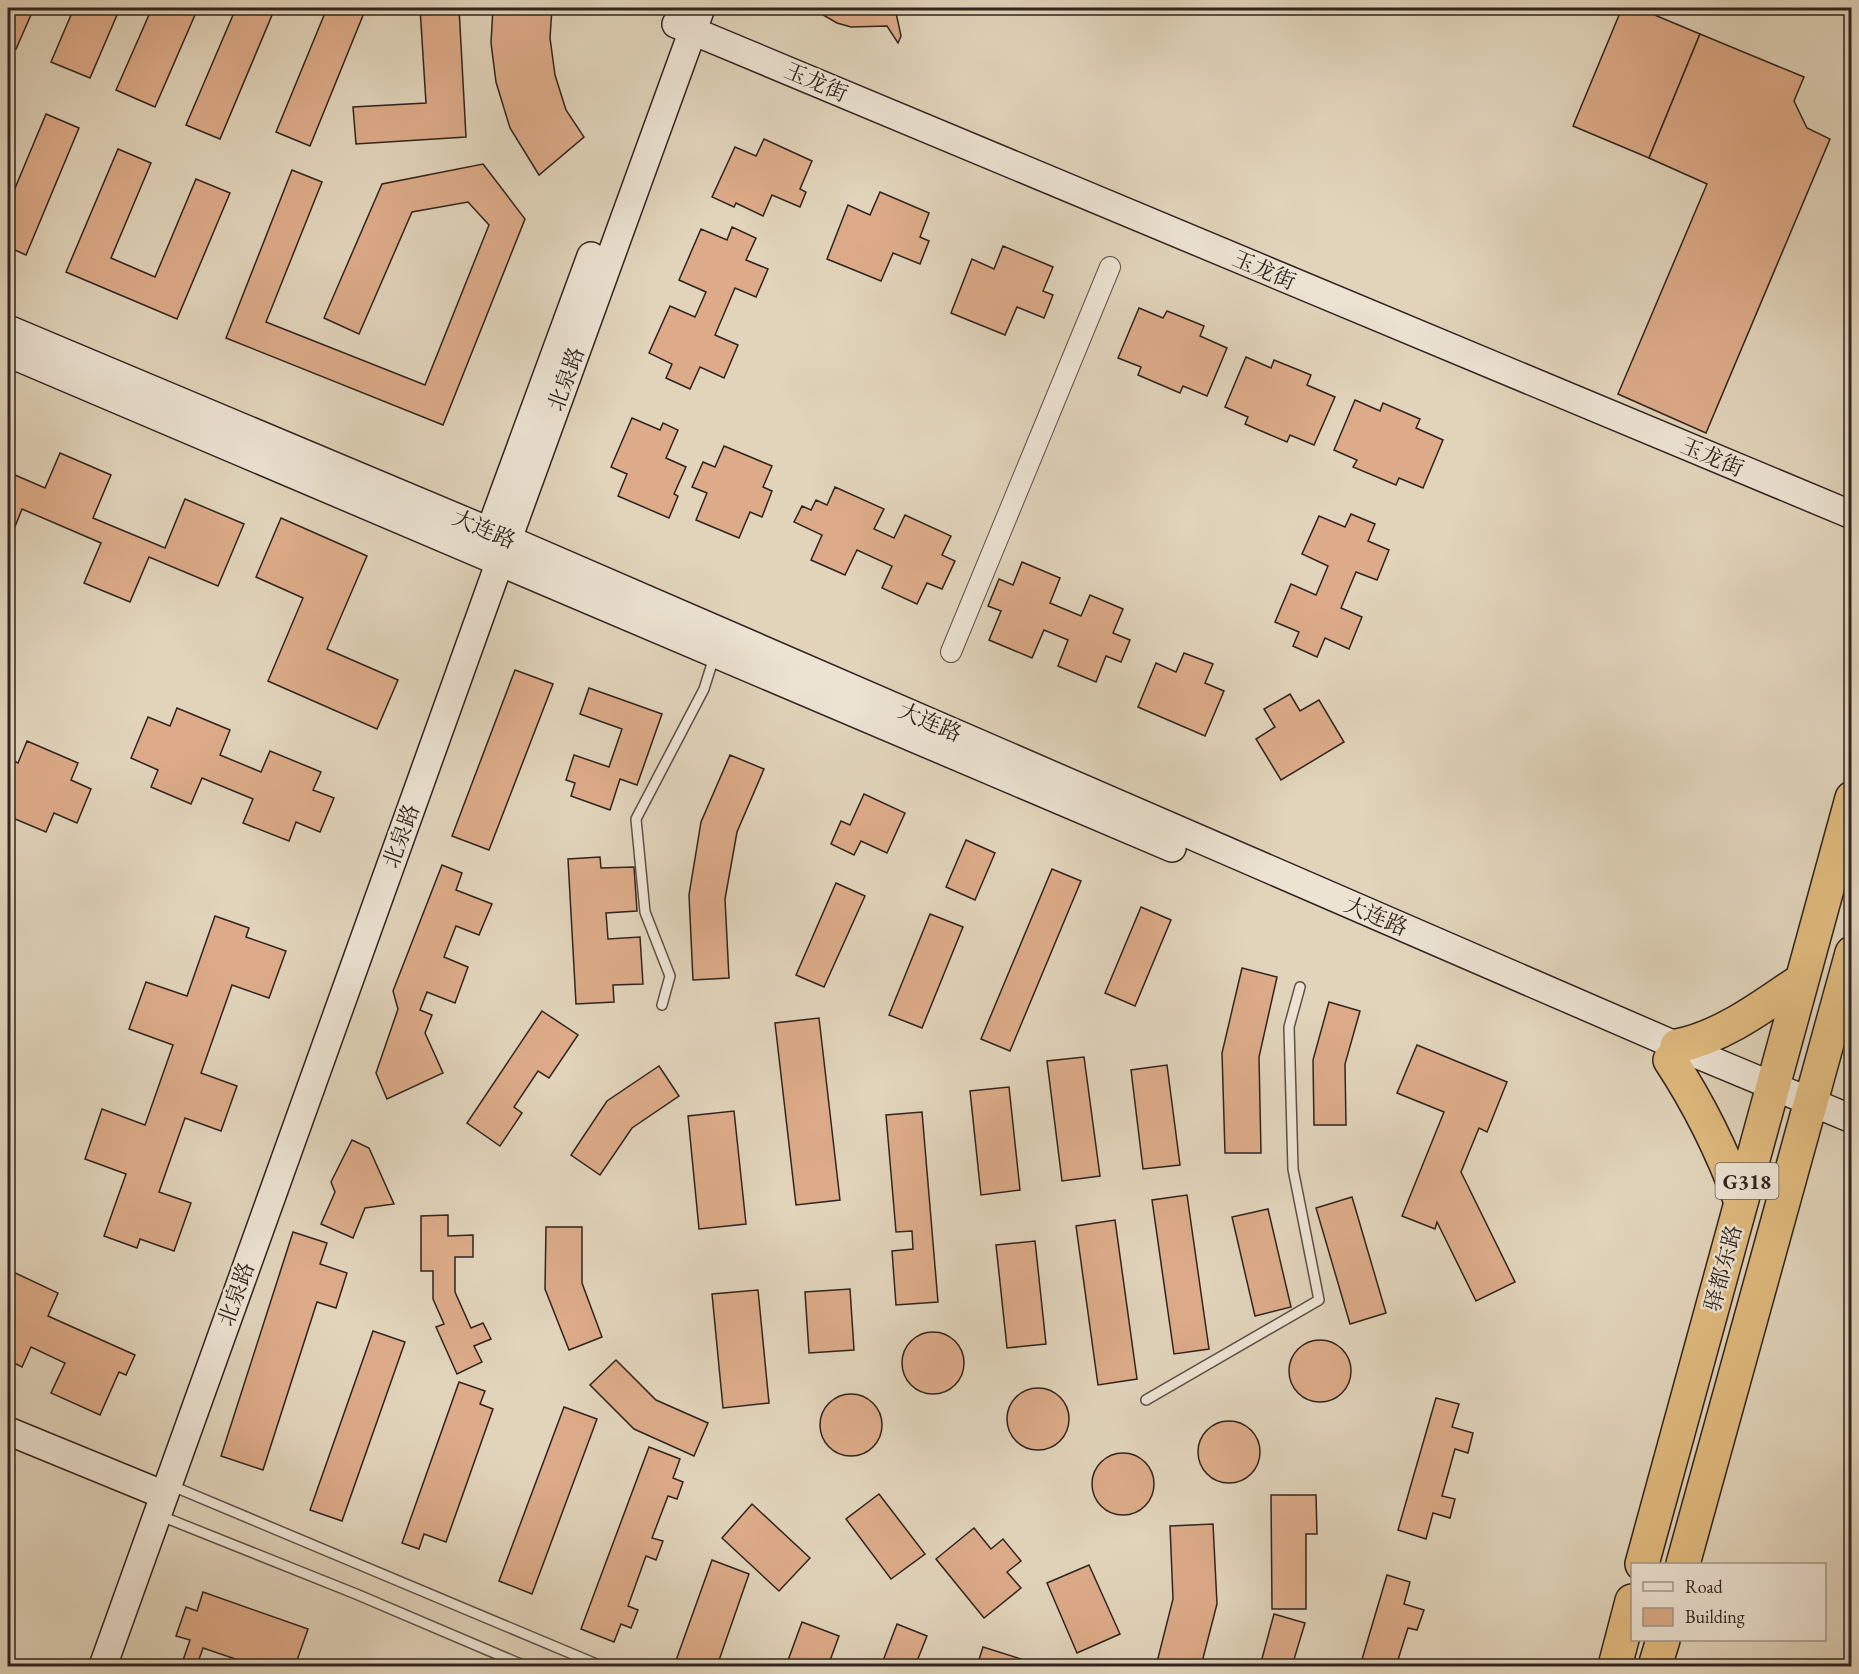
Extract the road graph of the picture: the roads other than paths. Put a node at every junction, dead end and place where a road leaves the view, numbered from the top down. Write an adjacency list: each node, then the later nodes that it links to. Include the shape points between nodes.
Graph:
1 (688, 17): 5 (street, 玉龙街); 6 (street, 北泉路)
2 (1110, 267): 8 (street)
3 (8, 329): 6 (street, 大连路)
4 (8, 354): 6 (street, 大连路)
5 (1851, 515)
6 (495, 546): 7 (street, 大连路); 22 (street, 北泉路)
7 (718, 642): 13 (lane, via 704,689 636,819 645,912 670,976); 14 (street, 大连路)
8 (951, 652)
9 (1851, 798): 11 (highway, 驿都东路 / G318)
10 (1851, 952): 16 (highway, 驿都东路 / G318)
11 (1800, 981): 14 (highway, via 1751,1014); 15 (highway, 驿都东路 / G318)
12 (1300, 987): 20 (lane, via 1289,1027 1293,1169 1319,1300)
13 (662, 1005)
14 (1673, 1053): 15 (street, 大连路); 19 (highway)
15 (1770, 1096): 16 (street, 大连路); 19 (highway, 驿都东路 / G318)
16 (1808, 1111): 17 (street, 大连路); 18 (street, 大连路); 24 (highway, 驿都东路 / G318)
17 (1851, 1119)
18 (1851, 1138)
19 (1741, 1202): 23 (highway, 驿都东路 / G318)
20 (1146, 1400)
21 (8, 1431): 22 (street)
22 (159, 1496): 27 (street, 北泉路); 28 (street, 北泉路); 29 (lane, via 356,1594); 30 (lane)
23 (1642, 1563)
24 (1683, 1563)
25 (1631, 1605): 31 (highway)
26 (1663, 1641): 32 (highway)
27 (86, 1666)
28 (103, 1666)
29 (525, 1666)
30 (601, 1666)
31 (1615, 1666)
32 (1655, 1666)

